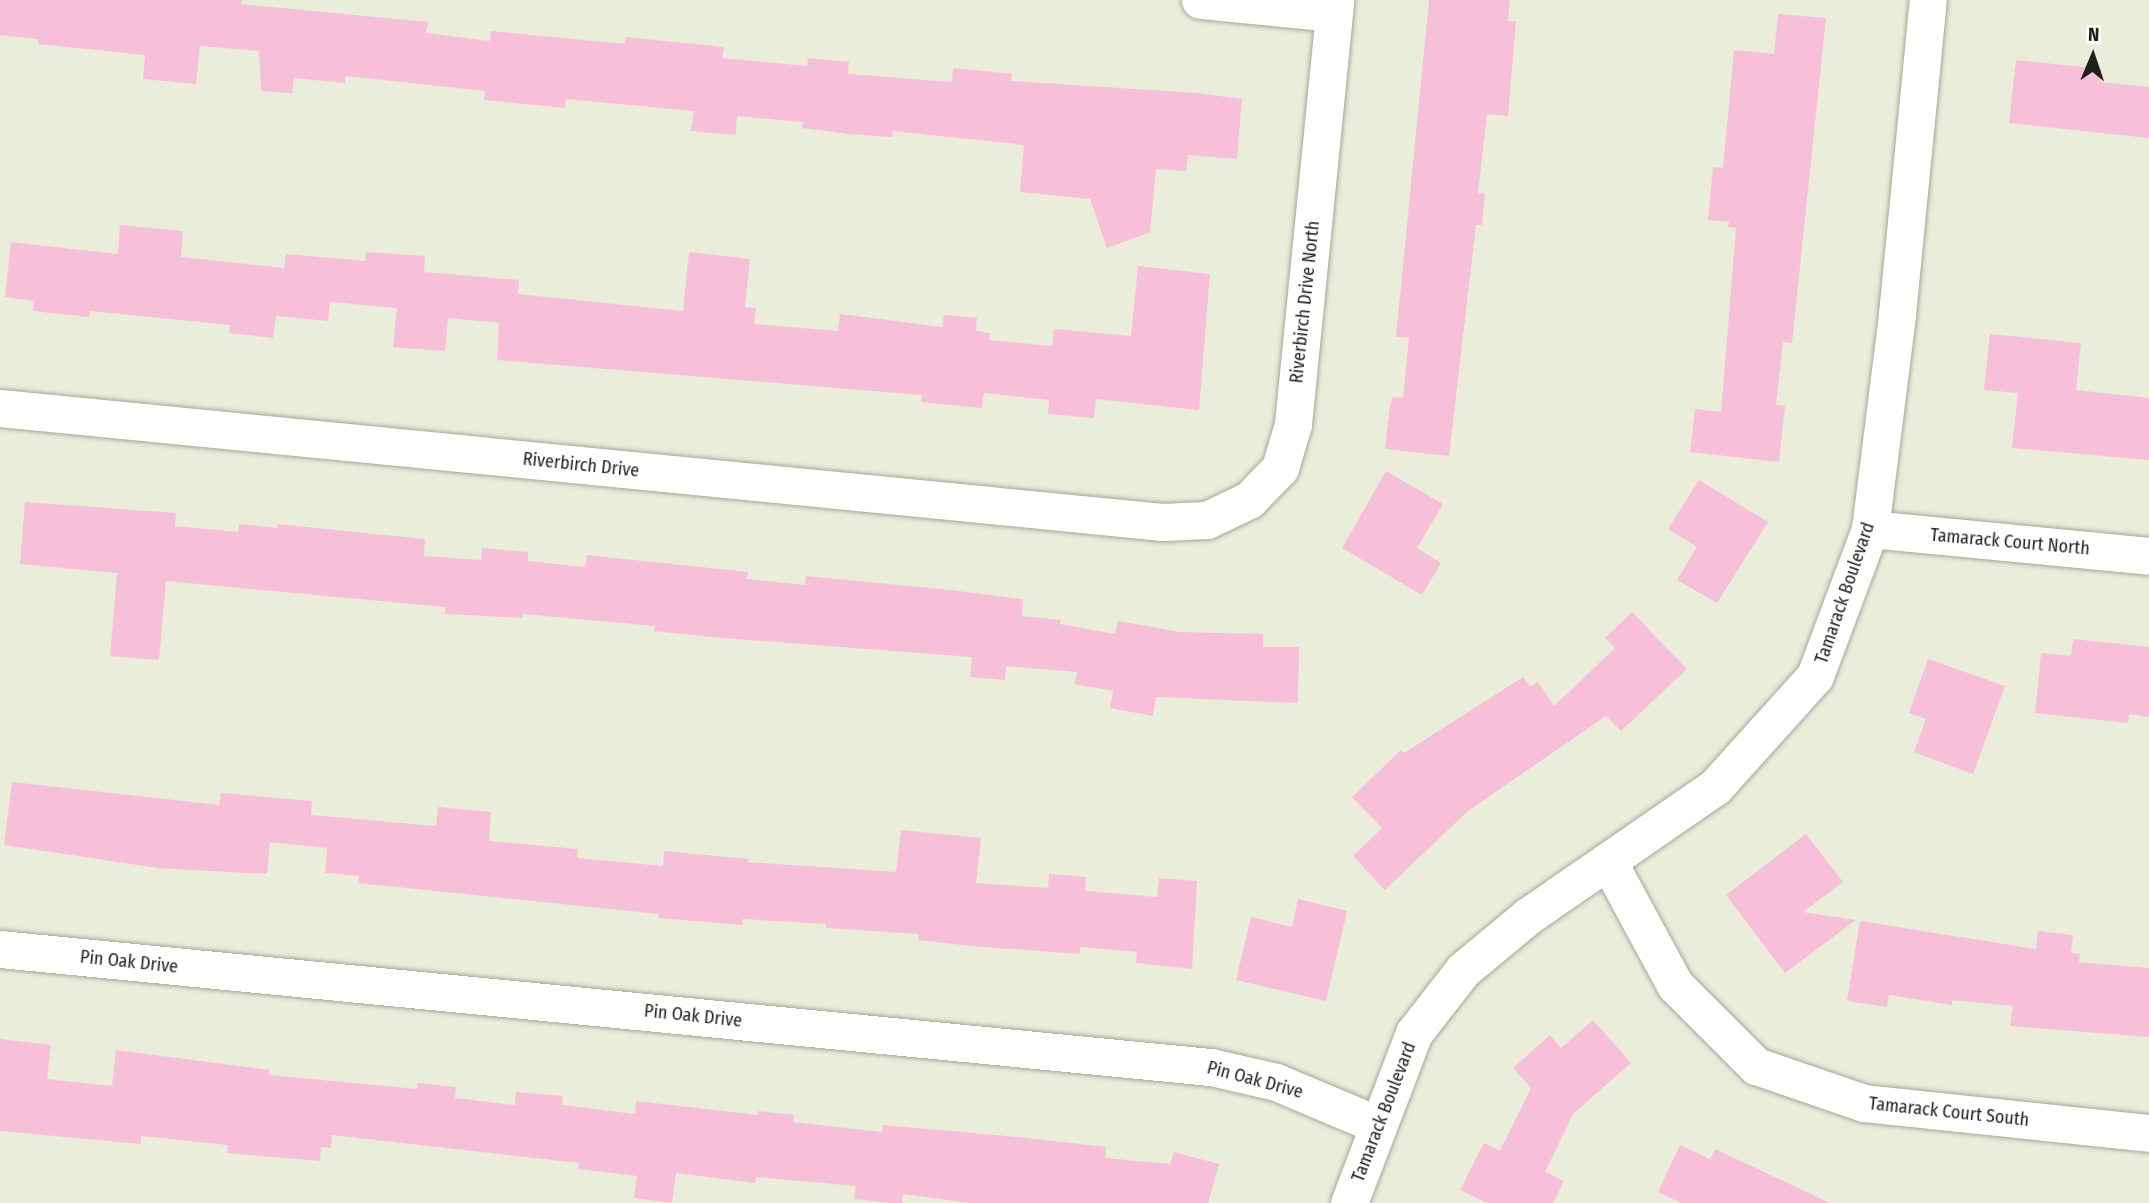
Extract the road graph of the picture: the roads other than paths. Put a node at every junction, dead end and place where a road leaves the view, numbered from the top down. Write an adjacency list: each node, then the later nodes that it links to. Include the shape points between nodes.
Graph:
1 (1200, 0): 3 (street)
2 (1928, 0): 6 (street, Tamarack Boulevard, via 1898,314)
3 (1334, 6): 5 (street, Riverbirch Drive North, via 1293,425 1280,468 1249,500 1207,520)
4 (0, 408): 5 (street, Riverbirch Drive)
5 (1163, 522)
6 (1870, 529): 7 (street, Tamarack Court North); 8 (street, Tamarack Boulevard, via 1815,676 1715,787)
7 (2149, 555)
8 (1609, 863): 10 (street, Tamarack Boulevard, via 1528,916 1463,970 1414,1033); 11 (street, Tamarack Court South, via 1675,985 1756,1066 1864,1103)
9 (0, 949): 10 (street, Pin Oak Drive, via 1211,1067 1276,1082)
10 (1376, 1124): 12 (street, Tamarack Boulevard)
11 (2149, 1133)
12 (1349, 1203)

